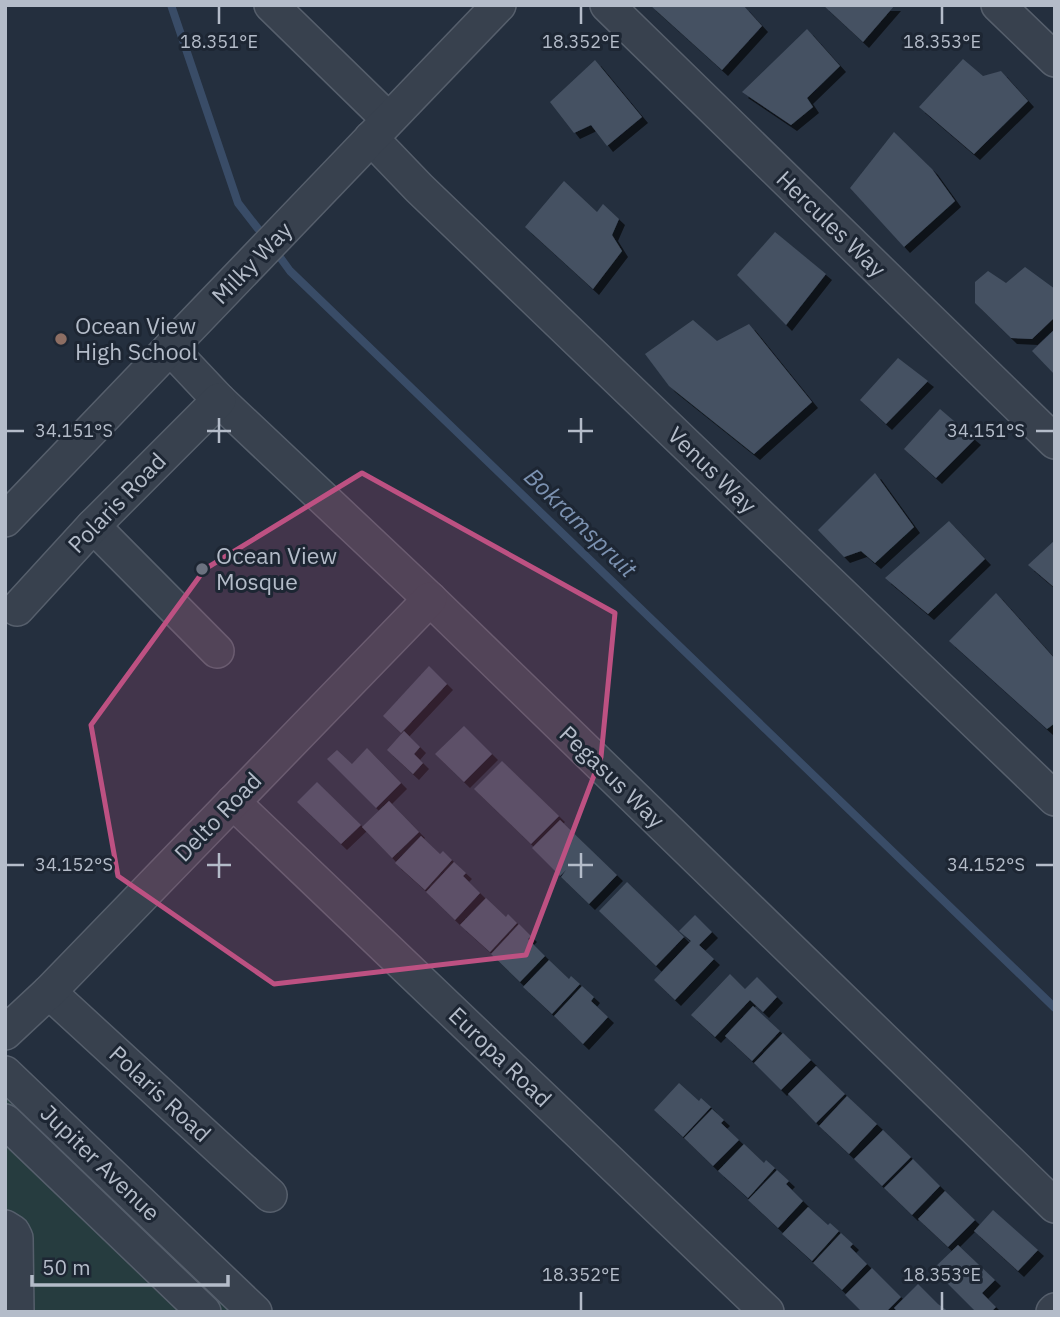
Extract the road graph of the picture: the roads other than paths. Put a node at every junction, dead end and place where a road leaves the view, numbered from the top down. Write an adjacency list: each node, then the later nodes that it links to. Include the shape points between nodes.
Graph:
1 (271, 5): 6 (street, Venus Way)
2 (499, 5): 6 (street, Milky Way)
3 (607, 5): 9 (street, Hercules Way)
4 (998, 5): 5 (street)
5 (1055, 60)
6 (379, 128): 7 (street, Milky Way); 15 (street, Venus Way, via 419,188)
7 (170, 348): 8 (street, Pegasus Way); 10 (street, Milky Way)
8 (219, 400): 11 (street, Polaris Road); 12 (street, Pegasus Way)
9 (1055, 442)
10 (5, 520)
11 (93, 526): 13 (street, Polaris Road); 14 (street)
12 (430, 599): 16 (street, Delto Road); 22 (street, Pegasus Way)
13 (17, 609)
14 (217, 650)
15 (1055, 799)
16 (233, 802): 17 (street, Delto Road); 27 (street, Europa Road)
17 (49, 992): 18 (street, Delto Road); 21 (street, Polaris Road)
18 (5, 1033)
19 (5, 1073): 26 (street, Jupiter Avenue)
20 (5, 1121): 25 (street)
21 (270, 1195)
22 (1055, 1206)
23 (5, 1227): 24 (street, via 16,1238)
24 (17, 1312)
25 (204, 1312)
26 (255, 1312)
27 (767, 1312)

